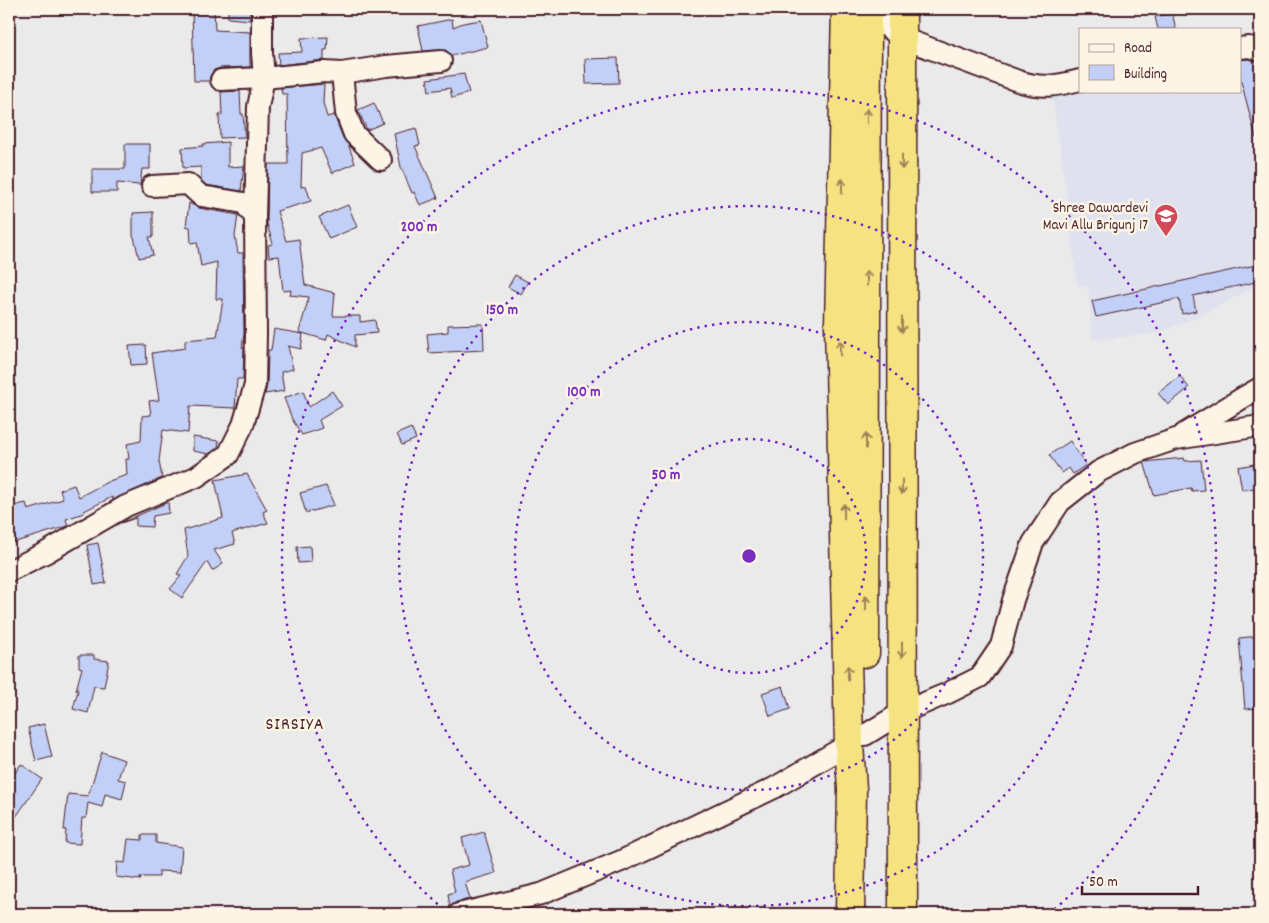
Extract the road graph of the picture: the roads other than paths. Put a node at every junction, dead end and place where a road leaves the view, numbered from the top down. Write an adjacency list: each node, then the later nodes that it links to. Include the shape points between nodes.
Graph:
1 (262, 9): 9 (street)
2 (861, 9): 4 (street); 20 (highway, one-way to 2)
3 (902, 9): 4 (highway)
4 (902, 38): 11 (street, via 1036,87); 19 (highway, one-way to 19)
5 (1242, 48): 6 (street)
6 (1260, 50)
7 (440, 61): 8 (street)
8 (342, 74): 9 (street, via 324,72); 12 (street, via 346,113 354,134)
9 (264, 78): 10 (street); 14 (street, via 258,107)
10 (221, 80)
11 (1079, 80)
12 (381, 160)
13 (152, 186): 14 (street, via 188,184 201,196 244,203)
14 (254, 217): 18 (street, via 254,385 243,424 228,455 196,477 126,506)
15 (1260, 388): 17 (street)
16 (1260, 426): 17 (street)
17 (1176, 439): 19 (street, via 1135,453 1098,472 1060,502 1033,543 1001,646 980,676)
18 (9, 571)
19 (902, 713): 20 (street); 24 (highway)
20 (857, 739): 21 (street, via 774,788 621,861 541,894); 22 (highway, via 852,790); 23 (highway)
21 (459, 914)
22 (850, 914)
23 (862, 914)
24 (903, 914)

